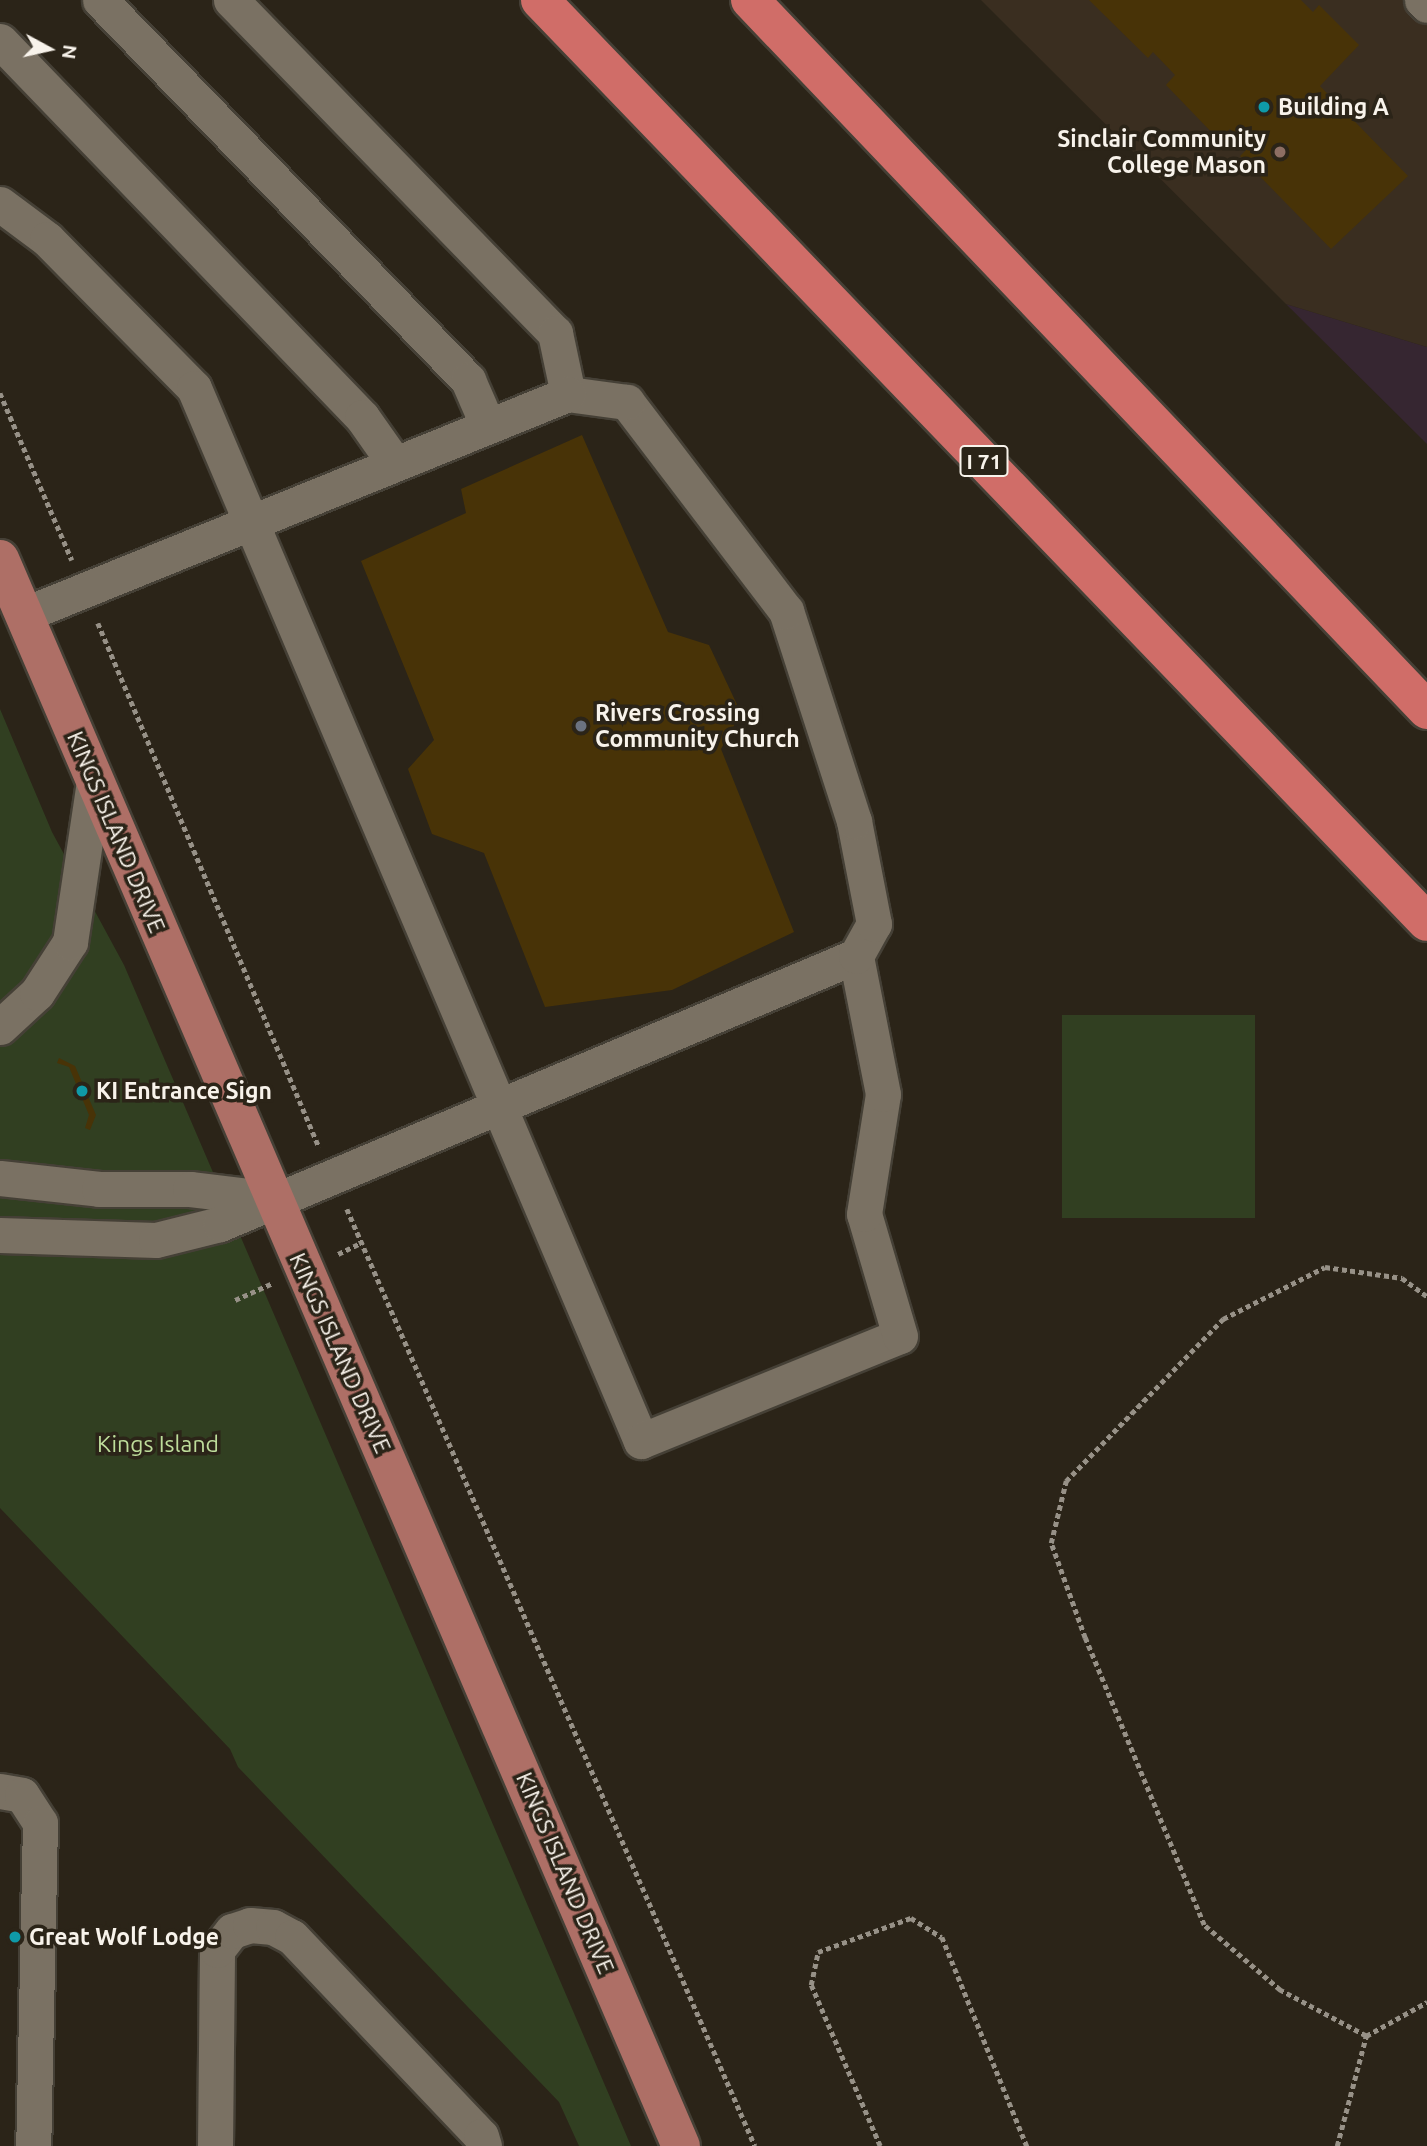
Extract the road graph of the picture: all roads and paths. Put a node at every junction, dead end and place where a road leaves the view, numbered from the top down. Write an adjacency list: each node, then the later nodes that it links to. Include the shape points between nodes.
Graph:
1 (100, 0): 11 (lane, via 468,380)
2 (230, 0): 10 (lane, via 555,333)
3 (540, 0): 22 (highway, I 71)
4 (750, 0): 17 (highway)
5 (1422, 0): 6 (lane)
6 (1427, 5)
7 (0, 41): 12 (lane, via 362,416)
8 (0, 204): 13 (lane, via 47,239 194,388)
9 (0, 394): 14 (path)
10 (568, 394): 11 (lane); 23 (lane, via 628,402 786,611 854,821 874,924)
11 (488, 426): 12 (lane)
12 (395, 464): 13 (lane)
13 (250, 523): 16 (lane); 25 (lane)
14 (63, 539)
15 (0, 559): 16 (main road, KINGS ISLAND DRIVE)
16 (23, 615): 21 (main road, KINGS ISLAND DRIVE)
17 (1356, 638): 19 (highway); 20 (highway)
18 (109, 648): 26 (path)
19 (1427, 687)
20 (1427, 710)
21 (94, 781): 24 (lane, via 70,942 37,993); 28 (main road, KINGS ISLAND DRIVE)
22 (1427, 922)
23 (856, 956): 25 (lane); 25 (lane, via 883,1094 864,1214 900,1336 641,1441)
24 (0, 1027)
25 (498, 1108): 28 (lane)
26 (307, 1122)
27 (0, 1178): 28 (lane, via 99,1189 190,1189)
28 (274, 1199): 29 (lane, via 220,1224 156,1240); 38 (main road, KINGS ISLAND DRIVE)
29 (0, 1235)
30 (363, 1242): 39 (path, via 563,1715 590,1760)
31 (1427, 1296): 34 (path, via 1402,1278 1325,1267 1223,1319 1066,1481 1051,1543 1085,1638 1204,1925 1280,1990)
32 (0, 1791): 35 (lane, via 22,1795 40,1823)
33 (1427, 2002): 34 (path)
34 (1366, 2036): 42 (path)
35 (33, 2146)
36 (215, 2146): 37 (lane, via 217,1950 232,1931 250,1925 274,1927 292,1937 481,2136)
37 (484, 2146)
38 (681, 2146)
39 (755, 2146)
40 (880, 2146): 41 (path, via 811,1985 818,1952 911,1918 942,1937)
41 (1027, 2146)
42 (1337, 2146)

